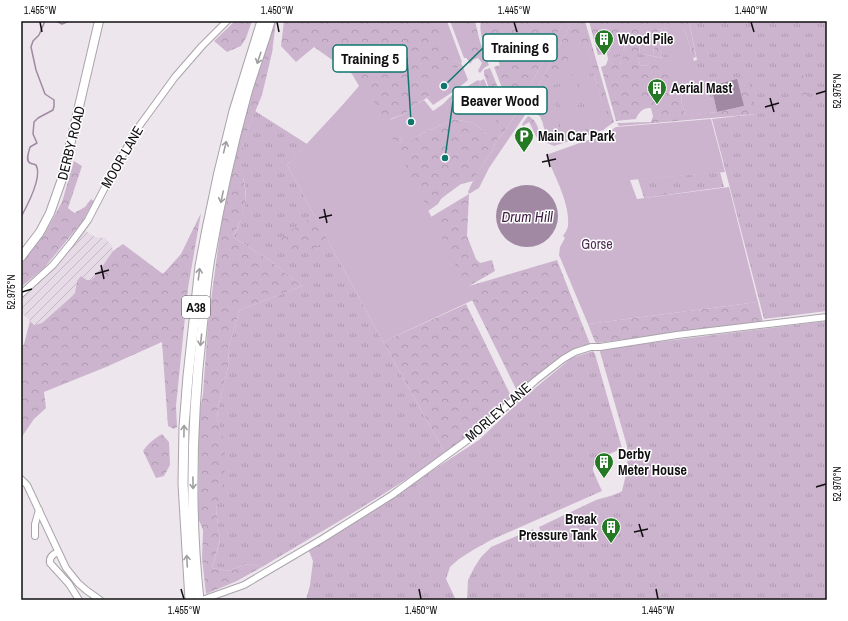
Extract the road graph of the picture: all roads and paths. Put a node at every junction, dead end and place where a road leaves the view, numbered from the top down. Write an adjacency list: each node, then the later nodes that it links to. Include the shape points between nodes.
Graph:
1 (99, 21): 5 (main road, DERBY ROAD, via 62,179 50,213 40,232)
2 (227, 21): 6 (street, MOOR LANE, via 175,77 140,125 88,220 71,243 53,265)
3 (262, 21): 12 (highway, A38, one-way to 3, via 183,484 184,427 200,266 234,111)
4 (270, 21): 12 (highway, A38, one-way to 12, via 226,176 210,261 194,424)
5 (21, 257)
6 (21, 294)
7 (827, 317): 12 (street, MORLEY LANE, via 596,346 575,352 536,380 473,436 392,495 244,585)
8 (21, 479): 9 (street, via 27,485)
9 (39, 510): 10 (street); 11 (street)
10 (35, 536)
11 (58, 552): 13 (street, via 51,557 50,563 66,580); 14 (street, via 74,578)
12 (197, 599)
13 (79, 600)
14 (100, 600)

